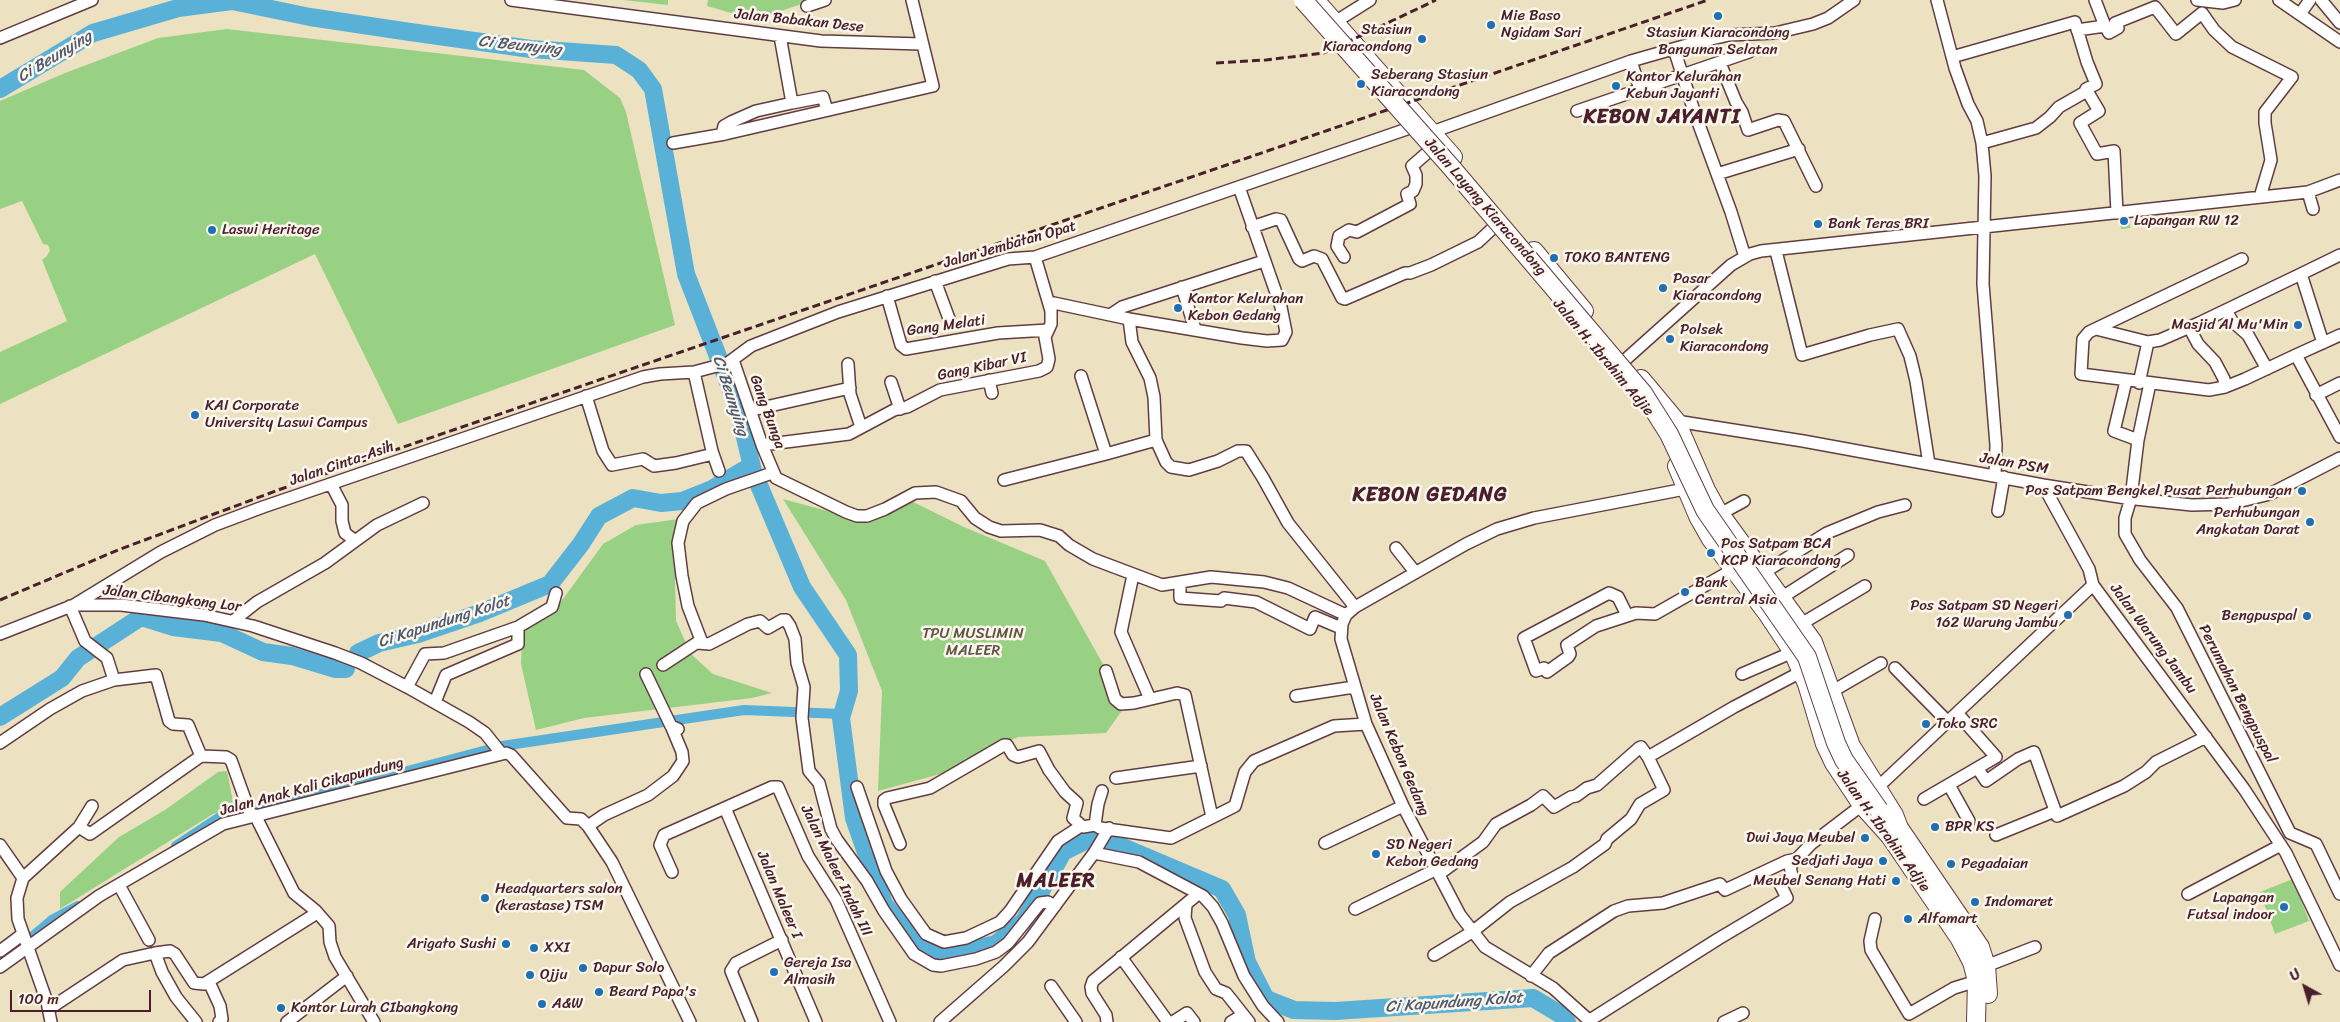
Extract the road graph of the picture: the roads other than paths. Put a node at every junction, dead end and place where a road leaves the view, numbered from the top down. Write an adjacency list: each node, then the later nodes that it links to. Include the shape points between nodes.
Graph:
1 (92, 0): 24 (street)
2 (511, 0): 23 (street, Jalan Babakan Dese)
3 (825, 0): 17 (street)
4 (912, 0): 26 (street)
5 (1293, 0): 29 (main road, Jalan H. Ibrahim Adjie)
6 (1303, 0): 188 (main road, Jalan Layang Kiaracondong, bridge, via 1643,393 1670,434 1705,510 1798,641 1807,657 1844,760)
7 (1315, 0): 19 (main road, Jalan H. Ibrahim Adjie)
8 (1370, 0): 19 (street)
9 (1853, 0): 27 (street, via 1828,18 1813,24 1775,33 1730,35)
10 (1937, 0): 30 (street)
11 (2095, 0): 21 (street)
12 (2197, 0): 13 (street, via 2223,3)
13 (2235, 0)
14 (2279, 0): 18 (street)
15 (2310, 0): 18 (street)
16 (2321, 0): 20 (street)
17 (807, 6)
18 (2300, 13): 25 (street)
19 (1335, 22): 29 (main road, Jalan H. Ibrahim Adjie)
20 (2340, 23)
21 (2105, 26): 22 (street); 51 (street, via 2109,33 2118,28 2115,23 2155,7 2176,34 2202,13 2232,47 2292,76 2266,112 2271,160)
22 (2077, 30): 30 (street, via 2075,22); 35 (street, via 2096,84)
23 (780, 36): 26 (street, Jalan Babakan Dese, via 821,41); 36 (street)
24 (0, 38)
25 (2340, 42)
26 (921, 44): 37 (street, via 933,86)
27 (1674, 49): 31 (street); 33 (street)
28 (1749, 52): 32 (street)
29 (1355, 57): 39 (main road, Jalan H. Ibrahim Adjie); 40 (main road, Jalan H. Ibrahim Adjie)
30 (1952, 57): 43 (street, via 1962,90 1977,121)
31 (1631, 62): 34 (street); 40 (street)
32 (1720, 62): 33 (street); 44 (street, via 1748,130 1783,120)
33 (1682, 76): 34 (street); 46 (street)
34 (1640, 89): 38 (street)
35 (2087, 91): 43 (street, via 2059,107 2050,118 2030,130); 53 (street, via 2099,111 2080,123 2097,154 2114,151)
36 (792, 103): 37 (street, via 823,97); 41 (street, via 756,111 731,122 724,126)
37 (827, 110): 41 (street)
38 (1577, 112)
39 (1407, 129): 45 (main road, Jalan H. Ibrahim Adjie); 49 (street, Jalan Jembatan Opat)
40 (1432, 132): 84 (main road, Jalan H. Ibrahim Adjie)
41 (725, 134): 42 (street)
42 (673, 143)
43 (1982, 143): 55 (street, via 1985,176)
44 (1799, 149): 46 (street); 48 (street)
45 (1428, 152): 56 (main road, Jalan H. Ibrahim Adjie); 60 (street, via 1412,166 1416,184 1407,194 1410,204 1357,232 1349,230 1339,236 1338,246)
46 (1717, 174): 61 (street)
47 (2340, 180): 50 (street)
48 (1816, 186)
49 (1240, 187): 54 (street); 59 (street, Jalan Jembatan Opat)
50 (2308, 192): 51 (street); 52 (street)
51 (2260, 197): 53 (street)
52 (2313, 209)
53 (2117, 213): 55 (street)
54 (1252, 227): 56 (street, via 1281,220 1300,260 1314,256 1322,259 1344,299 1456,253 1478,242); 63 (street)
55 (1983, 227): 57 (street); 112 (street, via 1983,284)
56 (1493, 228): 84 (main road, Jalan H. Ibrahim Adjie)
57 (1776, 251): 61 (street, via 1761,251); 109 (street, via 1802,355 1898,329 1910,356 1916,381)
58 (2340, 255): 64 (street)
59 (1035, 257): 65 (street, Jalan Jembatan Opat, via 1008,259); 68 (street)
60 (1344, 257)
61 (1745, 257): 84 (street, via 1721,273)
62 (2242, 259): 75 (street)
63 (1264, 261): 66 (street); 74 (street, via 1281,307 1286,330 1284,339 1242,338)
64 (2301, 274): 69 (street); 79 (street)
65 (935, 281): 67 (street, Jalan Jembatan Opat); 72 (street)
66 (1182, 287): 70 (street, via 1122,307); 74 (street)
67 (887, 296): 76 (street, Gang Melati, via 906,349 998,333); 81 (street, Jalan Jembatan Opat, via 751,346)
68 (1049, 302): 70 (street); 76 (street, via 1051,324)
69 (2226, 310): 73 (street); 85 (street, via 2232,321 2248,335)
70 (1110, 315): 71 (street)
71 (1129, 319): 74 (street); 103 (street, via 1132,342 1150,378)
72 (951, 324)
73 (2190, 327): 78 (street); 93 (street, via 2198,344 2215,362)
74 (1195, 329)
75 (2096, 329): 78 (street); 89 (street, via 2084,336 2081,374)
76 (1048, 330): 88 (street, Gang Kibar VI, via 1045,336 1049,359 1047,367)
77 (2340, 335): 79 (street)
78 (2148, 342): 91 (street, Perumahan Bengpuspal)
79 (2323, 343): 80 (street)
80 (2296, 355): 85 (street); 96 (street)
81 (731, 362): 83 (street, Jalan Jembatan Opat); 99 (street, Gang Bunga)
82 (848, 364): 94 (street)
83 (711, 368): 86 (street, Jalan Cinta-Asih)
84 (1626, 369): 101 (main road, Jalan H. Ibrahim Adjie)
85 (2267, 369): 93 (street)
86 (694, 372): 97 (street, Jalan Cinta-Asih, via 650,375); 106 (street)
87 (1081, 376): 107 (street)
88 (989, 380): 95 (street); 98 (street, Gang Kibar VI, via 940,390)
89 (2126, 381): 91 (street); 104 (street, via 2114,431)
90 (891, 382): 98 (street)
91 (2144, 383): 93 (street, via 2210,390); 104 (street, Perumahan Bengpuspal)
92 (2340, 383): 96 (street)
93 (2225, 387)
94 (850, 388): 99 (street); 100 (street)
95 (992, 393)
96 (2316, 395): 102 (street)
97 (586, 396): 106 (street, via 603,451 612,465 643,459 654,466); 114 (street, Jalan Cinta-Asih)
98 (900, 409): 100 (street, Gang Kibar VI)
99 (752, 410): 105 (street, Gang Bunga)
100 (861, 427): 105 (street, Gang Kibar VI, via 849,434)
101 (1670, 427): 109 (street, Jalan PSM, via 1803,441); 116 (main road, Jalan H. Ibrahim Adjie); 122 (main road, Jalan H. Ibrahim Adjie)
102 (2340, 437)
103 (1156, 440): 107 (street); 136 (street, via 1171,467 1189,470 1238,451 1246,451 1288,523)
104 (2138, 440): 117 (street, Perumahan Bengpuspal)
105 (762, 445): 111 (street, Gang Bunga)
106 (713, 454): 110 (street)
107 (1106, 454): 113 (street)
108 (2340, 458): 117 (street, Jalan PSM, via 2270,494 2229,504 2192,505)
109 (1929, 464): 112 (street, Jalan PSM)
110 (719, 471)
111 (771, 473): 129 (street, via 781,482 857,516 876,514 915,493 941,493 961,501 975,518 989,528 1050,533 1081,552); 143 (street, via 697,503 683,521 678,544 688,606 701,638)
112 (1999, 477): 115 (street, Jalan PSM); 121 (street)
113 (1004, 480)
114 (331, 484): 123 (street, via 342,505 345,533); 135 (street, Jalan Cinta-Asih, via 200,532)
115 (2043, 485): 117 (street, Jalan PSM); 131 (street, via 2089,569)
116 (1685, 489): 126 (main road, Jalan H. Ibrahim Adjie, via 1711,539); 127 (street, via 1534,518 1489,533)
117 (2131, 498): 202 (street, Perumahan Bengpuspal, via 2124,526 2132,548 2177,608 2290,833 2316,844)
118 (1744, 501): 122 (street)
119 (423, 503): 123 (street, via 384,521)
120 (1905, 505): 128 (street, via 1878,512 1827,533)
121 (1998, 511)
122 (1720, 514): 128 (main road, Jalan H. Ibrahim Adjie)
123 (354, 540): 138 (street, via 326,563 257,602)
124 (1396, 548): 127 (street)
125 (1848, 555): 134 (street)
126 (1734, 569): 137 (street, via 1660,612); 144 (main road, Jalan H. Ibrahim Adjie)
127 (1415, 572): 136 (street)
128 (1763, 573): 134 (main road, Jalan H. Ibrahim Adjie)
129 (1133, 575): 130 (street, via 1162,585); 157 (street, via 1121,632)
130 (1180, 582): 136 (street, via 1211,577 1264,582); 141 (street, via 1180,598 1256,602 1310,629 1315,617)
131 (2093, 585): 159 (street, Jalan Warung Jambu); 162 (street, Jalan Warung Jambu)
132 (1865, 586): 139 (street)
133 (556, 596): 140 (street, via 552,607)
134 (1782, 598): 139 (main road, Jalan H. Ibrahim Adjie)
135 (72, 606): 138 (street, Jalan Cibangkong Lor, via 121,605); 142 (street, Jalan Cinta-Asih); 152 (street, via 84,638 107,658)
136 (1350, 611): 141 (street, Jalan Kebon Gedang)
137 (1627, 615): 137 (street, via 1618,597 1609,593 1524,638 1536,671 1544,668 1547,672 1568,657 1567,645 1587,631)
138 (233, 621): 153 (street, Jalan Cibangkong Lor, via 335,653)
139 (1801, 624): 155 (main road, Jalan H. Ibrahim Adjie, via 1816,648)
140 (518, 627): 153 (street, via 444,652 426,654); 158 (street, via 518,644 446,675)
141 (1341, 628): 154 (street, Jalan Kebon Gedang)
142 (0, 634)
143 (698, 644): 146 (street); 204 (street, via 709,644 748,624 760,621 768,628 786,620 795,639 804,687 802,718 808,771 819,783 837,840 914,954 941,966 976,959 996,952 1008,943 1040,903 1048,902)
144 (1792, 652): 149 (main road, Jalan H. Ibrahim Adjie); 151 (street)
145 (1881, 663): 155 (street)
146 (662, 665)
147 (1895, 668): 160 (street)
148 (1106, 672): 157 (street, via 1118,703)
149 (1801, 672): 166 (street, via 1734,706); 175 (main road, Jalan H. Ibrahim Adjie, via 1824,744)
150 (646, 674): 184 (street, via 664,713 675,728 683,761 674,776 648,795)
151 (1742, 674)
152 (114, 680): 163 (street, via 62,701); 165 (street, via 158,676 170,721 188,725)
153 (407, 687): 158 (street, Jalan Cibangkong Lor)
154 (1354, 687): 156 (street); 161 (street, Jalan Kebon Gedang)
155 (1831, 692): 172 (main road, Jalan H. Ibrahim Adjie, via 1851,746)
156 (1296, 696)
157 (1150, 699): 167 (street, via 1185,694)
158 (435, 702): 164 (street, Jalan Cibangkong Lor, via 476,727)
159 (1957, 713): 160 (street, Jalan Warung Jambu); 168 (street, via 1996,757)
160 (1948, 722): 172 (street, Jalan Warung Jambu)
161 (1366, 724): 177 (street, Jalan Kebon Gedang); 181 (street, via 1334,726 1254,761 1244,772 1236,804)
162 (2206, 736): 180 (street, via 2156,762 2124,786 2057,816); 192 (street, Jalan Warung Jambu)
163 (0, 743)
164 (498, 749): 179 (street, Jalan Anak Kali Cikapundung); 184 (street, via 510,754 567,818 581,819)
165 (201, 756): 179 (street, via 231,760); 186 (street, via 90,834)
166 (1648, 757): 196 (street, via 1641,747 1638,748 1595,785 1554,807 1543,796 1496,824 1483,842); 208 (street, via 1664,789 1640,804 1635,814 1583,861 1510,902)
167 (1201, 766): 169 (street); 181 (street)
168 (1978, 769): 170 (street); 180 (street, via 1986,781 2034,752)
169 (1116, 778)
170 (1950, 785): 174 (street); 182 (street)
171 (857, 787): 185 (street, via 886,871 901,898 926,934 944,942 966,938 1000,922 1058,841)
172 (1877, 788): 188 (main road, Jalan H. Ibrahim Adjie, via 1894,815)
173 (1102, 791): 183 (street)
174 (1924, 799)
175 (1862, 805): 188 (main road, Jalan H. Ibrahim Adjie); 195 (street, via 1818,838)
176 (92, 806): 186 (street)
177 (1403, 806): 190 (street); 196 (street, Jalan Kebon Gedang)
178 (725, 808): 197 (street, via 662,836 660,845); 211 (street, Jalan Maleer I); 236 (street, Jalan Maleer Indah III, via 772,786 778,787 808,856 836,900)
179 (250, 811): 199 (street, Jalan Anak Kali Cikapundung, via 214,828); 206 (street, via 294,893)
180 (2055, 811): 189 (street)
181 (1212, 817): 187 (street, via 1170,839)
182 (1969, 821)
183 (1095, 825): 185 (street); 187 (street)
184 (588, 826): 233 (street, via 612,862)
185 (1080, 826): 191 (street, via 1072,816 1078,803 1065,792 1039,751 1018,757 1004,745 930,788 884,800)
186 (79, 827): 198 (street)
187 (1108, 830): 194 (street)
188 (1894, 831): 219 (main road, Jalan H. Ibrahim Adjie, via 1968,927 1980,947)
189 (1996, 836)
190 (1325, 843)
191 (900, 844)
192 (2281, 845): 201 (street); 217 (street, Jalan Warung Jambu)
193 (0, 846): 198 (street)
194 (1097, 848): 200 (street, via 1139,862); 204 (street)
195 (1800, 857): 221 (street, via 1725,890 1720,884 1663,903 1621,908 1550,953); 227 (street, via 1790,867 1792,876 1780,884 1788,897)
196 (1438, 871): 205 (street); 208 (street, Jalan Kebon Gedang, via 1460,916)
197 (672, 872)
198 (23, 878): 209 (street, via 17,905)
199 (120, 885): 209 (street, Jalan Anak Kali Cikapundung); 210 (street)
200 (1198, 894): 203 (street); 244 (street, via 1213,907 1244,976 1263,1006)
201 (2188, 894)
202 (2340, 894)
203 (1186, 905): 216 (street); 226 (street, via 1185,918 1205,972 1216,989 1226,993)
204 (1055, 906): 237 (street, via 1020,951)
205 (1355, 909)
206 (317, 913): 220 (street, via 329,926 332,949); 222 (street)
207 (1875, 919): 219 (street, via 1871,950 1909,1014)
208 (1472, 932): 215 (street); 221 (street, Jalan Kebon Gedang, via 1494,954)
209 (25, 940): 213 (street); 218 (street, Jalan Anak Kali Cikapundung); 224 (street)
210 (149, 940)
211 (782, 940): 234 (street, via 736,963 731,971); 235 (street, Jalan Maleer I)
212 (2035, 947): 219 (street)
213 (0, 951)
214 (155, 952): 222 (street, via 170,951 194,983); 224 (street, via 123,960); 229 (street, via 176,997)
215 (1434, 954)
216 (1121, 957): 239 (street, via 1093,981 1090,988); 240 (street)
217 (2340, 965)
218 (0, 967)
219 (1982, 974): 246 (main road, Jalan H. Ibrahim Adjie); 247 (main road, Jalan H. Ibrahim Adjie, via 1988,981)
220 (347, 976): 231 (street); 232 (street)
221 (1532, 979): 227 (street, Jalan Kebon Gedang, via 1553,988)
222 (208, 982): 230 (street, via 220,1006 222,1019)
223 (1052, 986): 238 (street)
224 (49, 1009): 228 (street)
225 (1743, 1013): 245 (street)
226 (1246, 1018): 243 (street)
227 (1590, 1021)
228 (51, 1022)
229 (196, 1022)
230 (219, 1022)
231 (287, 1022)
232 (374, 1022)
233 (690, 1022)
234 (752, 1022)
235 (816, 1022)
236 (890, 1022)
237 (940, 1022)
238 (1076, 1022)
239 (1107, 1022)
240 (1168, 1022)
241 (1173, 1022): 242 (street, via 1187,1013)
242 (1194, 1022)
243 (1231, 1022)
244 (1278, 1022)
245 (1724, 1022)
246 (1976, 1022)
247 (1987, 1022)

